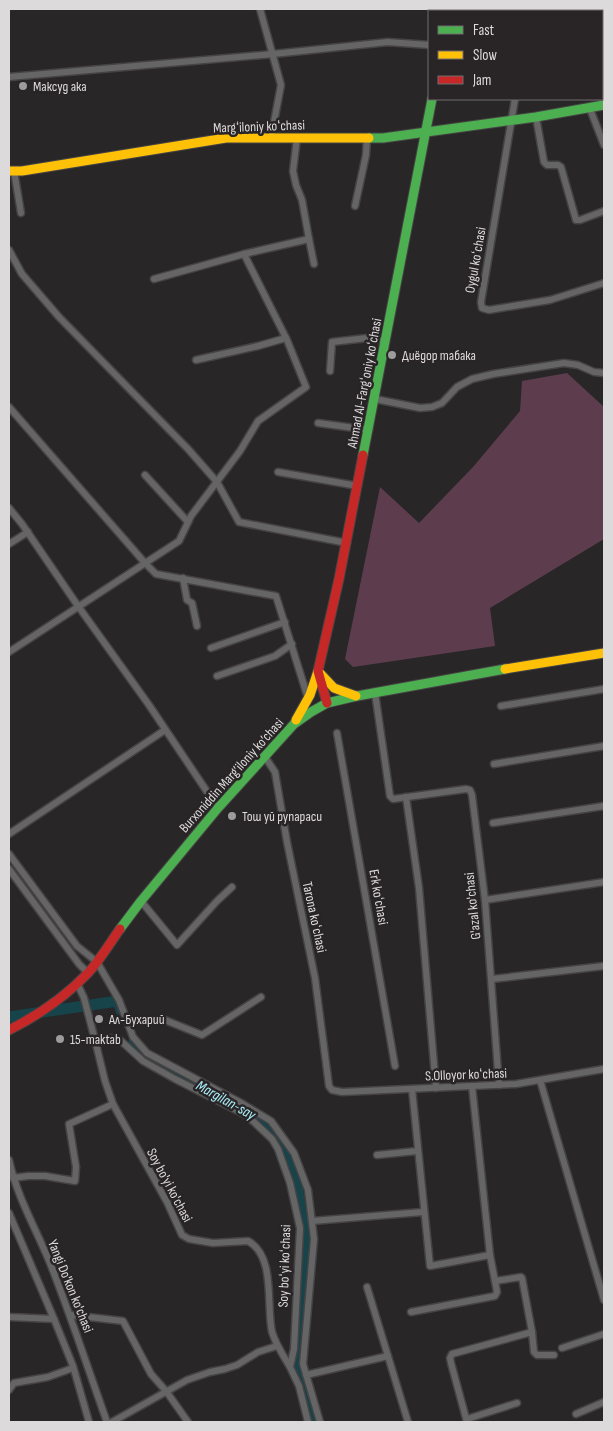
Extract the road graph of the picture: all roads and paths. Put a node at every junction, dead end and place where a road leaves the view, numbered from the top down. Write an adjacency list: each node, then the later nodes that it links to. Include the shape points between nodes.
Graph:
1 (260, 9): 3 (street)
2 (428, 45): 3 (street, via 388,42)
3 (273, 54): 4 (street); 12 (street, via 281,85)
4 (9, 77)
5 (432, 100): 11 (main road, Ahmad Al-Fargʻoniy koʻchasi)
6 (515, 100): 10 (street)
7 (604, 106): 8 (main road, Margʻiloniy koʻchasi)
8 (590, 109): 9 (main road, Margʻiloniy koʻchasi); 15 (street)
9 (536, 117): 10 (main road, Margʻiloniy koʻchasi); 18 (street, via 544,162 547,166 561,167 576,220)
10 (512, 121): 11 (main road, Margʻiloniy koʻchasi); 25 (street, Oygul koʻchasi, via 482,308 489,310 550,300)
11 (427, 131): 14 (main road, Margʻiloniy koʻchasi); 27 (main road, Ahmad Al-Fargʻoniy koʻchasi)
12 (271, 138): 13 (main road, Margʻiloniy koʻchasi); 16 (main road, Margʻiloniy koʻchasi, via 226,138)
13 (297, 138): 14 (main road, Margʻiloniy koʻchasi); 20 (street, via 293,170)
14 (367, 138): 17 (street)
15 (604, 145)
16 (11, 171): 19 (street)
17 (355, 206)
18 (604, 211)
19 (20, 213)
20 (309, 239): 22 (street); 23 (street)
21 (9, 250): 37 (street, via 22,274 59,317)
22 (244, 254): 24 (street); 26 (street)
23 (314, 264)
24 (154, 279)
25 (604, 283)
26 (286, 338): 28 (street); 37 (street, via 306,387 258,421)
27 (386, 340): 29 (street, via 367,338 332,342); 31 (main road, Ahmad Al-Fargʻoniy koʻchasi)
28 (196, 360)
29 (330, 371)
30 (604, 373): 31 (street, via 564,363 472,379 432,407 420,408)
31 (375, 399): 34 (main road, Ahmad Al-Fargʻoniy koʻchasi)
32 (9, 407): 44 (street)
33 (318, 423): 34 (street)
34 (368, 430): 38 (main road, Ahmad Al-Fargʻoniy koʻchasi)
35 (278, 472): 38 (street)
36 (145, 476): 40 (street)
37 (217, 482): 40 (street); 42 (street, via 239,522)
38 (358, 486): 42 (main road, Ahmad Al-Fargʻoniy koʻchasi)
39 (9, 508): 41 (street)
40 (188, 522): 44 (street, via 179,541)
41 (28, 532): 43 (street); 46 (street)
42 (346, 542): 53 (main road, Ahmad Al-Fargʻoniy koʻchasi)
43 (9, 544)
44 (145, 563): 45 (street, via 156,574); 46 (street)
45 (183, 578): 47 (street, via 275,596); 48 (street)
46 (78, 606): 51 (street); 62 (street)
47 (285, 622): 49 (street); 50 (street)
48 (197, 626)
49 (292, 644): 54 (street, via 275,656); 58 (street)
50 (211, 648)
51 (9, 652)
52 (604, 654): 56 (main road, Burxoniddin Marg’iloniy ko’chasi)
53 (318, 671): 57 (main road, via 336,690); 58 (main road, Ahmad Al-Fargʻoniy koʻchasi); 59 (main road)
54 (217, 676)
55 (604, 689): 60 (street)
56 (375, 693): 57 (main road, Burxoniddin Marg’iloniy ko’chasi); 67 (street, via 388,792 393,798)
57 (357, 696): 59 (main road, Burxoniddin Marg’iloniy ko’chasi)
58 (308, 698): 61 (main road, Ahmad Al-Fargʻoniy koʻchasi)
59 (326, 703): 61 (main road, Burxoniddin Marg’iloniy ko’chasi)
60 (501, 706)
61 (294, 724): 65 (main road, Burxoniddin Marg’iloniy ko’chasi)
62 (165, 730): 69 (street); 71 (street)
63 (338, 733): 87 (street, Erk koʻchasi)
64 (604, 746): 66 (street)
65 (264, 757): 69 (main road, Burxoniddin Marg’iloniy ko’chasi); 91 (street, Tarona koʻchasi, via 275,772 315,978)
66 (494, 764)
67 (406, 797): 76 (street, G'azal ko'chasi, via 470,790); 93 (street, via 419,888)
68 (604, 806): 70 (street)
69 (218, 808): 77 (main road, Burxoniddin Marg’iloniy ko’chasi)
70 (493, 823)
71 (9, 834)
72 (9, 854): 78 (street, via 77,946)
73 (9, 869): 80 (street)
74 (604, 882): 76 (street)
75 (232, 887): 77 (street, via 178,945)
76 (485, 900): 81 (street, G'azal ko'chasi)
77 (141, 901): 78 (main road, Burxoniddin Marg’iloniy ko’chasi)
78 (97, 962): 80 (main road, Burxoniddin Marg’iloniy ko’chasi); 84 (street, Soy boʻyi koʻchasi)
79 (604, 966): 81 (street)
80 (88, 973): 82 (main road, Burxoniddin Marg’iloniy ko’chasi)
81 (492, 979): 90 (street, G'azal ko'chasi)
82 (77, 983): 85 (main road, Burxoniddin Marg’iloniy ko’chasi, via 31,1019); 86 (street)
83 (261, 997): 84 (street, via 202,1036 165,1020)
84 (127, 1020): 102 (street, Soy boʻyi koʻchasi, via 133,1036 147,1052 270,1121 289,1146 302,1173)
85 (9, 1030)
86 (96, 1040): 95 (street, Soy bo'yi ko'chasi); 117 (street, Soy boʻyi koʻchasi, via 120,1040 143,1061 235,1109 272,1139 290,1183 300,1228 294,1349)
87 (395, 1066)
88 (604, 1069): 89 (street, S.Olloyor koʻchasi)
89 (540, 1080): 90 (street, S.Olloyor koʻchasi); 106 (street)
90 (499, 1085): 92 (street, S.Olloyor koʻchasi)
91 (329, 1086): 94 (street, S.Olloyor koʻchasi, via 342,1092)
92 (472, 1086): 93 (street, S.Olloyor koʻchasi); 103 (street)
93 (436, 1088): 94 (street, S.Olloyor koʻchasi)
94 (412, 1089): 96 (street)
95 (113, 1104): 99 (street, via 69,1124 76,1166 75,1181 46,1176); 113 (street, Soy bo'yi ko'chasi, via 182,1235 213,1243 248,1241 260,1254 267,1270 269,1315)
96 (417, 1151): 97 (street); 100 (street)
97 (377, 1155)
98 (9, 1160): 99 (street, Yangi Do'kon ko'chasi)
99 (13, 1178): 108 (street, Yangi Do'kon ko'chasi)
100 (423, 1212): 102 (street); 103 (street, via 430,1266)
101 (9, 1213): 110 (street)
102 (312, 1221): 119 (street, Soy boʻyi koʻchasi, via 314,1239 303,1364)
103 (490, 1255): 104 (street)
104 (495, 1281): 107 (street, via 495,1296); 111 (street, via 522,1278)
105 (366, 1287): 116 (street)
106 (604, 1300)
107 (412, 1312)
108 (71, 1316): 121 (street, via 123,1321 151,1374); 127 (street, Yangi Do'kon ko'chasi)
109 (9, 1317): 110 (street)
110 (54, 1319): 118 (street)
111 (532, 1332): 115 (street, via 534,1352 537,1355); 125 (street, via 452,1354 450,1362)
112 (604, 1334): 114 (street)
113 (277, 1346): 117 (street, Soy bo'yi ko'chasi); 121 (street, via 258,1352 237,1365 195,1377)
114 (562, 1348)
115 (554, 1355)
116 (388, 1356): 119 (street); 132 (street)
117 (290, 1367): 130 (street, via 299,1386)
118 (74, 1368): 120 (street, via 14,1383); 126 (street)
119 (306, 1375): 131 (street, Soy boʻyi koʻchasi)
120 (9, 1390)
121 (166, 1391): 128 (street); 129 (street)
122 (604, 1402): 124 (street)
123 (517, 1403): 125 (street)
124 (576, 1414)
125 (467, 1421)
126 (89, 1422)
127 (107, 1422)
128 (112, 1422)
129 (188, 1422)
130 (308, 1422)
131 (320, 1422)
132 (408, 1422)

